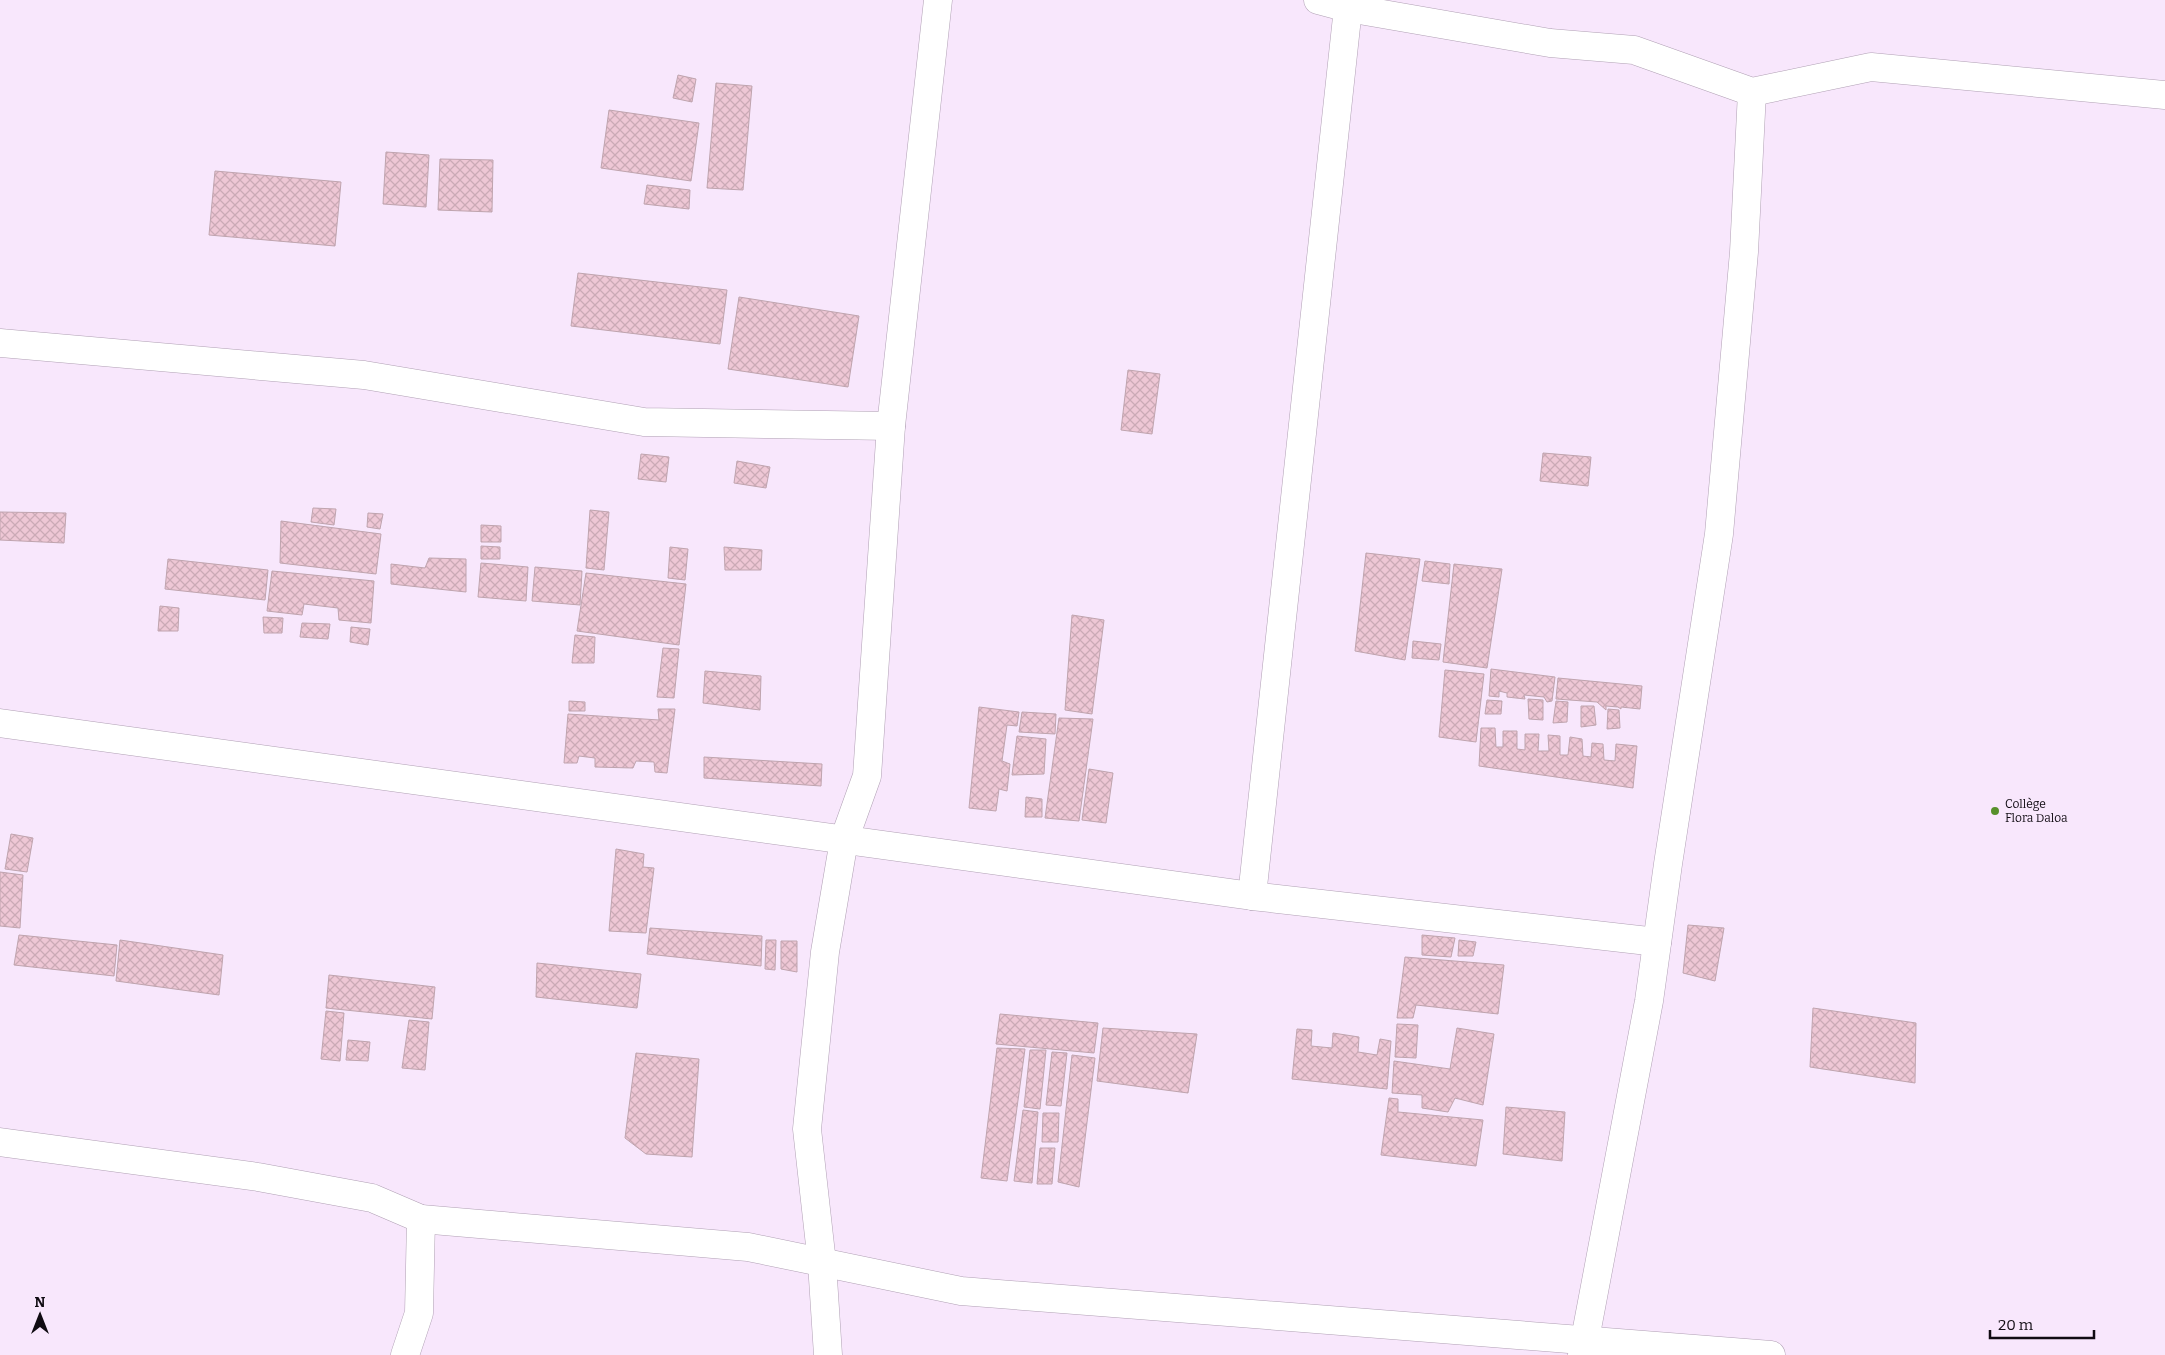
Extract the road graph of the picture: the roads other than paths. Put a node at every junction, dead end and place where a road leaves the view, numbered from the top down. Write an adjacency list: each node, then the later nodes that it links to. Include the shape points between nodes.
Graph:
1 (938, 0): 7 (street)
2 (1318, 0): 3 (street)
3 (1348, 8): 4 (street, via 1550,44 1634,50); 10 (street)
4 (1752, 92): 5 (street, via 1872,66); 11 (street, via 1744,252 1719,534)
5 (2165, 95)
6 (0, 343): 7 (street, via 364,375 644,422)
7 (891, 426): 9 (street, via 867,776)
8 (0, 723): 9 (street)
9 (844, 840): 10 (street); 14 (street, via 825,952 807,1129)
10 (1252, 896): 11 (street)
11 (1657, 942): 15 (street)
12 (0, 1142): 13 (street, via 258,1177 372,1198)
13 (421, 1219): 14 (street, via 748,1247); 16 (street, via 419,1313)
14 (822, 1263): 15 (street, via 961,1291); 17 (street)
15 (1583, 1347): 18 (street)
16 (405, 1355)
17 (828, 1355)
18 (1771, 1355)

